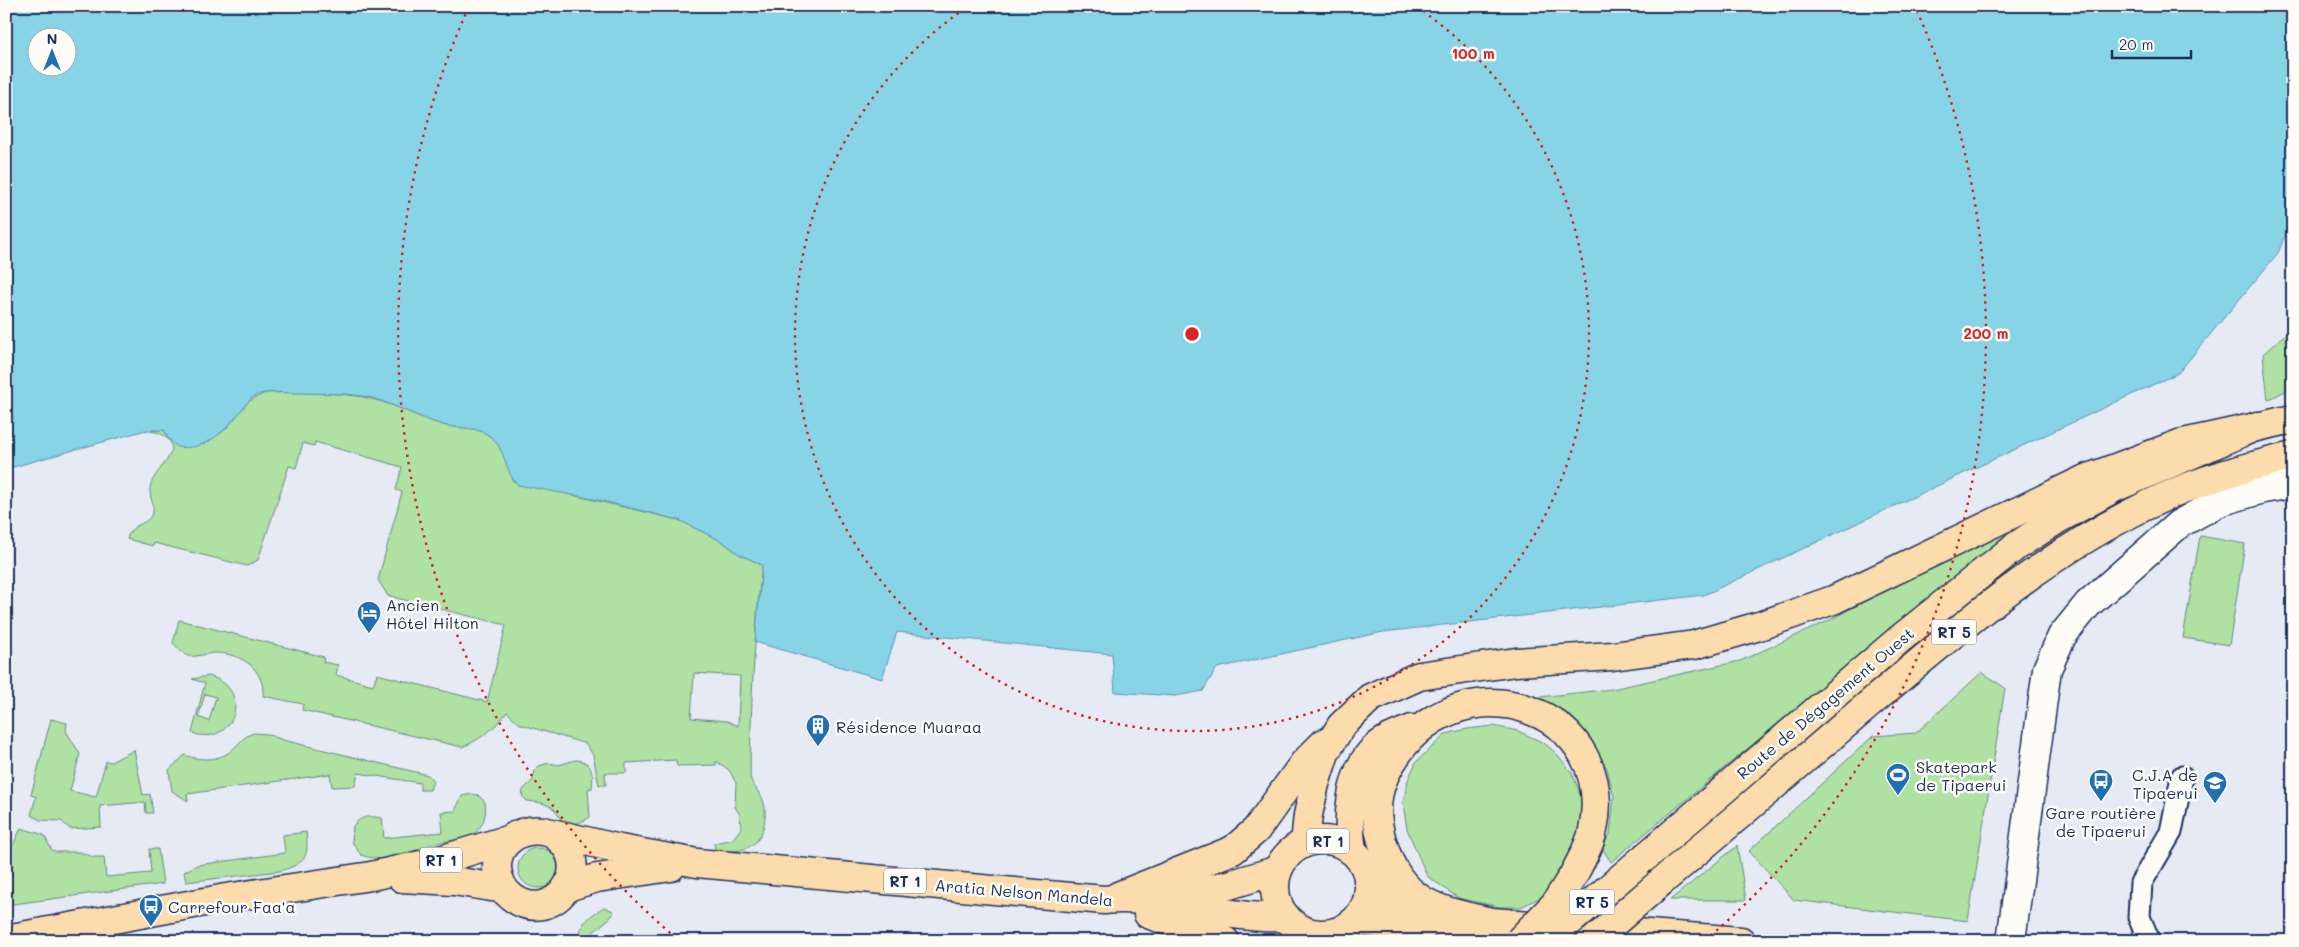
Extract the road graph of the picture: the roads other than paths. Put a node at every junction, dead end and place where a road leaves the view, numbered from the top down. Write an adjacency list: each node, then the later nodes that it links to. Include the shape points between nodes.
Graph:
1 (2293, 419): 2 (main road)
2 (2257, 426): 6 (main road, via 2179,444 2084,480 1833,600 1759,626 1694,645 1613,656 1516,662 1418,676 1370,698); 28 (main road, Route de Dégagement Ouest / RT 5, bridge, via 2114,488 2023,542 1901,638)
3 (2292, 456): 30 (main road, Route de Dégagement Ouest / RT 5, bridge, via 2238,470 2160,498 2095,533 2029,575 1934,650)
4 (2293, 484): 32 (street, via 2219,502 2179,524 2088,604 2062,636 2047,669)
5 (1426, 723): 11 (main road, via 1389,739 1372,751 1356,779 1349,820); 27 (main road, bridge, via 1452,709 1472,704 1509,704 1542,715 1565,731 1581,752 1593,777 1593,829 1587,849 1555,904); 31 (main road, via 1407,740 1386,770 1378,795 1376,820 1389,862 1404,886 1425,903 1453,914 1492,922)
6 (1341, 726): 10 (main road, via 1325,753 1315,784); 19 (main road, via 1304,763 1256,830 1233,850)
7 (2182, 777): 33 (street, via 2171,832 2141,883 2139,917)
8 (551, 833): 9 (main road, RT 1, via 530,830); 12 (main road, RT 1, via 620,850); 16 (main road, via 570,853 573,867)
9 (510, 839): 14 (main road, RT 1, via 430,863); 17 (main road, via 498,859 498,875)
10 (1305, 843): 11 (main road, RT 1, via 1327,841); 13 (main road, RT 1, via 1289,854)
11 (1352, 851): 15 (main road, RT 1, via 1362,863)
12 (697, 863): 16 (main road, RT 1, via 597,878); 18 (main road, Aratia Nelson Mandela / RT 1)
13 (1278, 870): 20 (main road, Aratia Nelson Mandela / RT 1, via 1229,885); 21 (main road, via 1275,889)
14 (371, 876): 17 (main road, RT 1, via 454,881); 24 (main road, RT 1, via 226,898)
15 (1368, 881): 22 (main road, via 1366,904); 23 (main road, RT 1, via 1400,910)
16 (567, 887): 17 (main road, RT 1, via 551,901 534,905 516,900)
17 (504, 889)
18 (1050, 895): 19 (main road, Aratia Nelson Mandela / RT 1); 25 (main road, RT 1, via 1149,914)
19 (1107, 900): 20 (main road, Aratia Nelson Mandela / RT 1)
20 (1140, 900): 21 (main road, Aratia Nelson Mandela / RT 1)
21 (1285, 917): 22 (main road, Aratia Nelson Mandela / RT 1, via 1301,929 1320,934 1338,931)
22 (1355, 921): 23 (main road, RT 1)
23 (1487, 934): 26 (main road, RT 1); 29 (main road, RT 1)
24 (6, 939)
25 (1226, 941)
26 (1450, 941)
27 (1519, 941)
28 (1547, 941)
29 (1582, 941)
30 (1593, 941)
31 (1741, 941)
32 (2011, 941)
33 (2149, 941)

